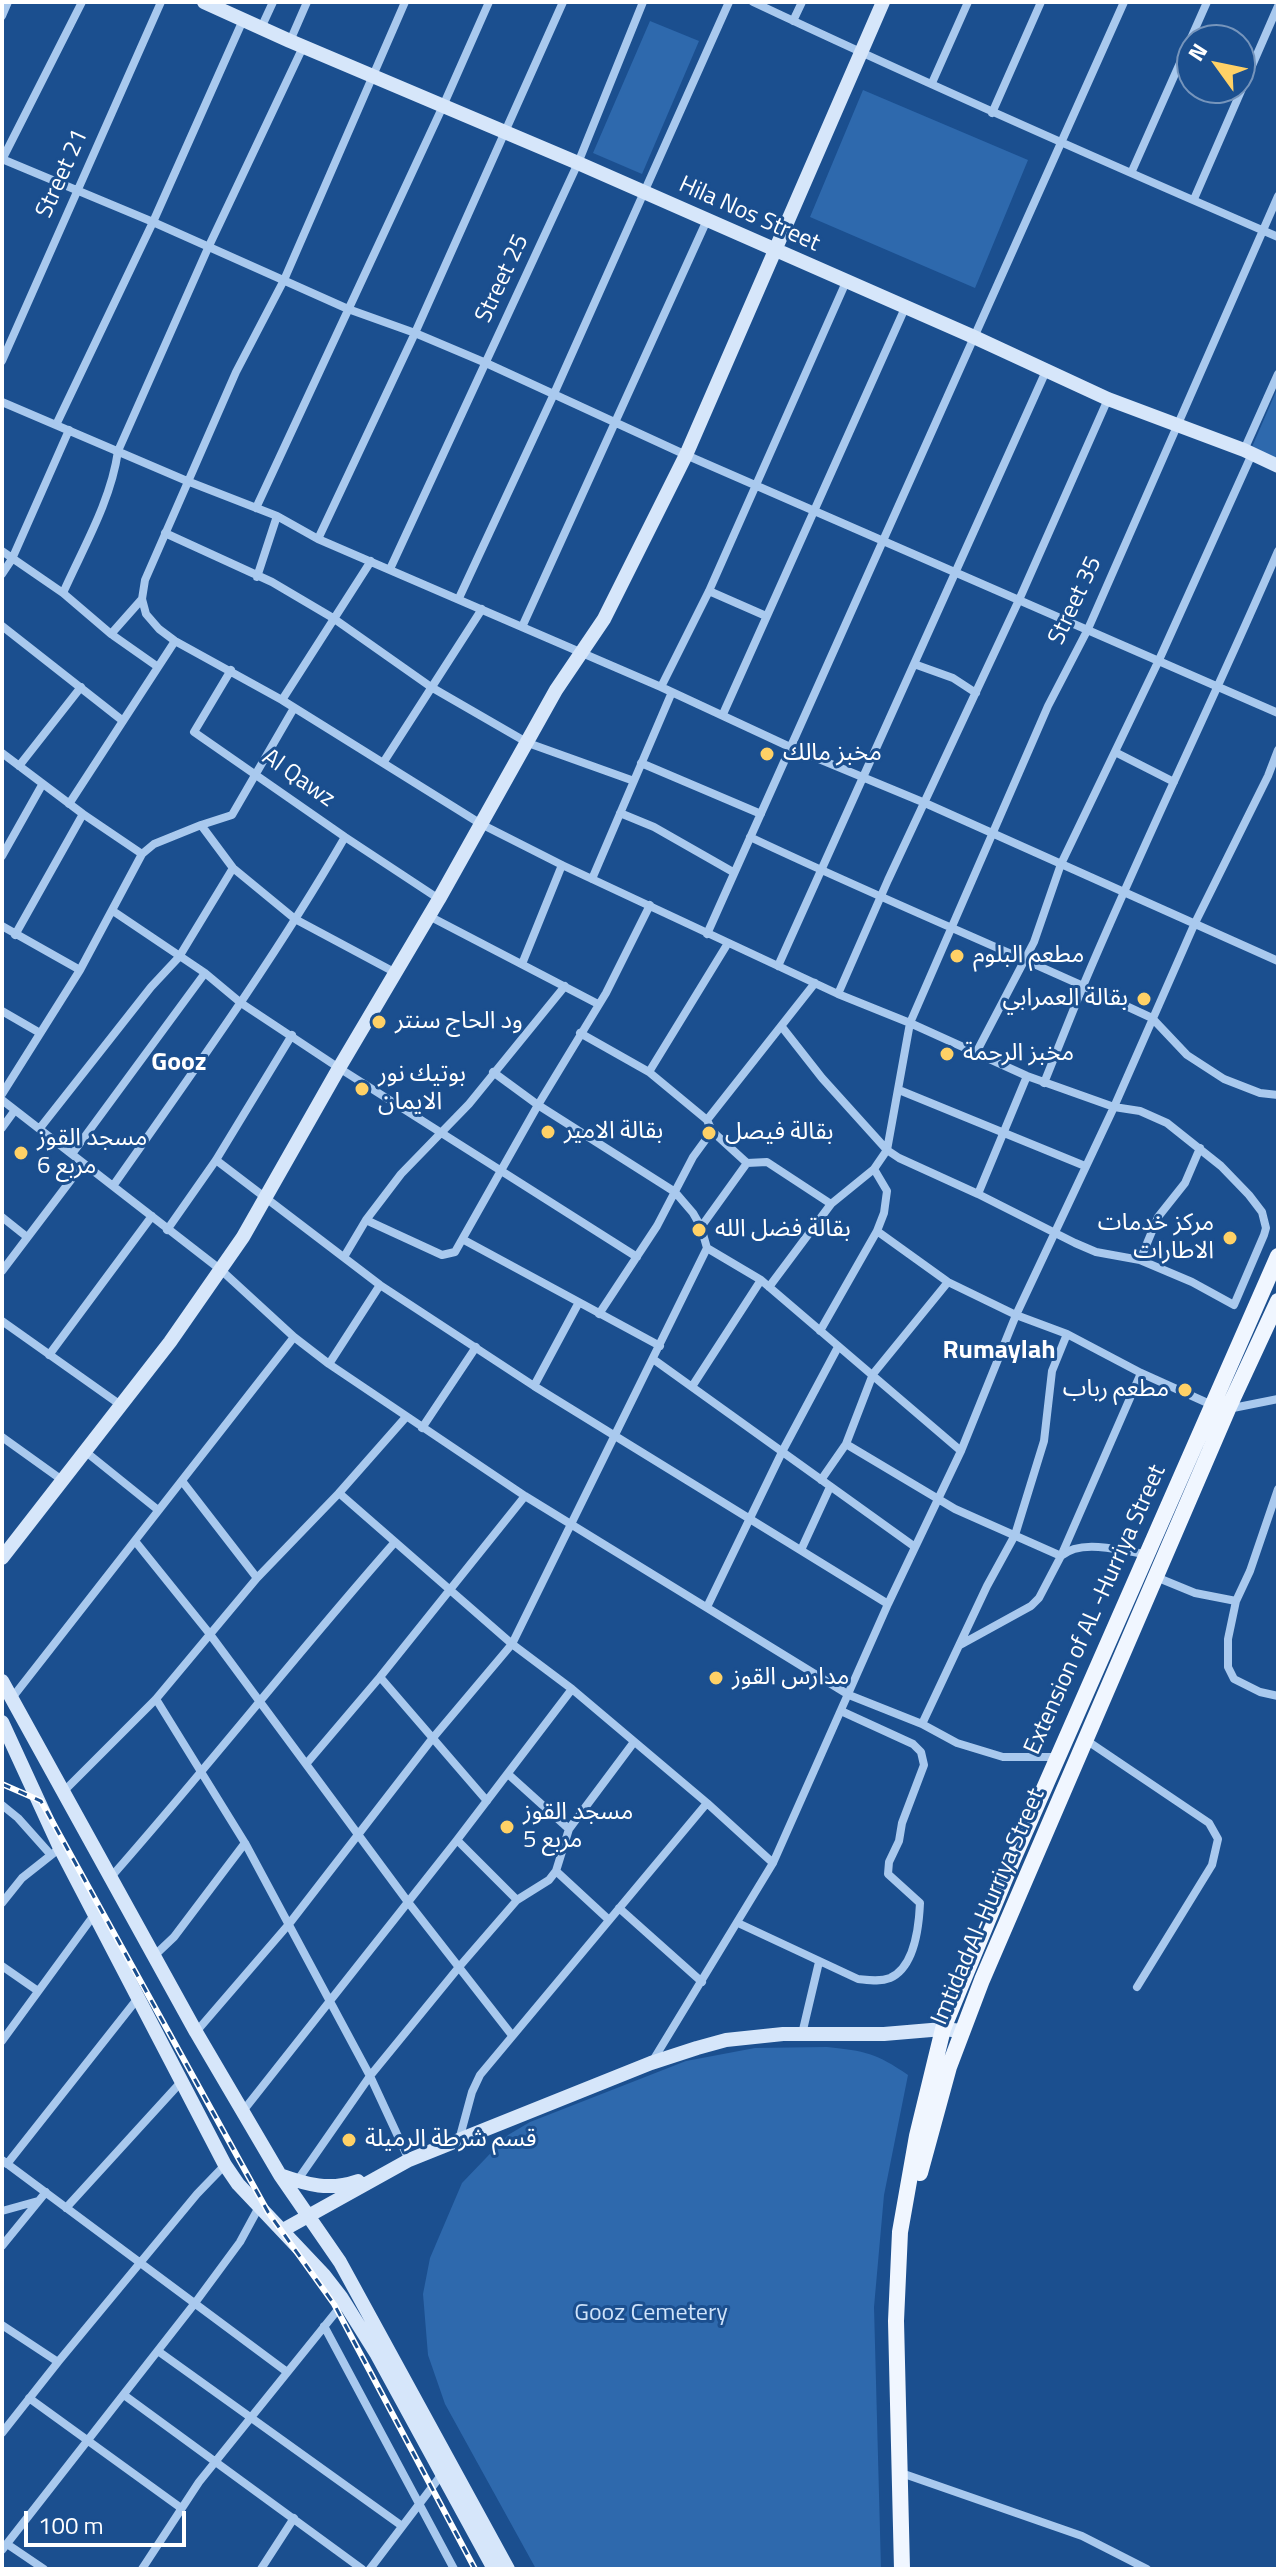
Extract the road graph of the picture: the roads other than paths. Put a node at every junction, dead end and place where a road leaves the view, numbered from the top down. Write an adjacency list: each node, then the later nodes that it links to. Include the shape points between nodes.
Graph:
1 (8, 2): 20 (street)
2 (82, 2): 32 (street)
3 (161, 2): 35 (street, Street 21)
4 (204, 2): 21 (street, Hila Nos Street)
5 (273, 2): 23 (street)
6 (307, 2): 24 (street)
7 (405, 2): 26 (street)
8 (489, 2): 28 (street)
9 (563, 2): 30 (street)
10 (643, 2): 33 (street, Street 25)
11 (729, 2): 36 (street)
12 (753, 2): 22 (street)
13 (802, 2): 22 (street)
14 (883, 2): 25 (street)
15 (968, 2): 27 (street)
16 (1041, 2): 29 (street)
17 (1124, 2): 31 (street)
18 (1207, 2): 34 (street)
19 (1278, 6): 38 (street)
20 (2, 16)
21 (243, 20): 23 (street, Hila Nos Street); 40 (street)
22 (793, 21): 25 (street)
23 (261, 28): 24 (street, Hila Nos Street)
24 (296, 44): 26 (street, Hila Nos Street); 43 (street)
25 (862, 52): 27 (street); 44 (street)
26 (373, 76): 28 (street, Hila Nos Street); 45 (street)
27 (932, 83): 29 (street)
28 (443, 106): 30 (street, Hila Nos Street); 48 (street)
29 (992, 113): 31 (street)
30 (504, 131): 33 (street, Hila Nos Street); 49 (street)
31 (1061, 143): 34 (street); 50 (street)
32 (2, 159): 35 (street)
33 (578, 163): 36 (street, Hila Nos Street); 52 (street, Street 25)
34 (1132, 171): 38 (street)
35 (77, 191): 40 (street); 51 (street, Street 21)
36 (644, 193): 39 (street, Hila Nos Street); 55 (street)
37 (1278, 196): 41 (street, Street 35)
38 (1194, 199): 41 (street)
39 (707, 220): 44 (street, Hila Nos Street); 58 (street)
40 (153, 222): 43 (street); 59 (street)
41 (1263, 230): 42 (street); 60 (street, Street 35)
42 (1278, 237)
43 (208, 248): 45 (street); 62 (street)
44 (774, 250): 46 (street, Hila Nos Street); 64 (street)
45 (284, 280): 48 (street); 66 (street)
46 (846, 282): 47 (street, Hila Nos Street); 67 (street)
47 (905, 308): 50 (street, Hila Nos Street); 69 (street)
48 (348, 309): 49 (street); 68 (street)
49 (415, 333): 52 (street); 72 (street)
50 (974, 337): 53 (street, Hila Nos Street); 73 (street)
51 (2, 361)
52 (486, 363): 55 (street); 78 (street, Street 25)
53 (1046, 371): 56 (street, Hila Nos Street); 79 (street)
54 (1278, 374): 63 (street)
55 (553, 396): 58 (street); 84 (street)
56 (1108, 399): 60 (street, Hila Nos Street); 86 (street)
57 (2, 402): 59 (street)
58 (615, 423): 64 (street); 91 (street)
59 (56, 425): 61 (street)
60 (1177, 425): 63 (street, Hila Nos Street); 92 (street, Street 35)
61 (69, 430): 62 (street); 76 (street)
62 (118, 451): 66 (street); 83 (street, via 106,498)
63 (1248, 452): 65 (street, Hila Nos Street); 96 (street)
64 (686, 455): 67 (street); 95 (street)
65 (1278, 466)
66 (187, 481): 68 (street); 71 (street)
67 (755, 484): 69 (street); 82 (street)
68 (256, 508): 70 (street)
69 (816, 511): 73 (street); 88 (street)
70 (277, 516): 72 (street); 81 (street)
71 (165, 533): 81 (street); 85 (street)
72 (318, 539): 77 (street)
73 (884, 539): 79 (street); 112 (street)
74 (2, 551): 76 (street)
75 (1278, 551): 103 (street)
76 (12, 559): 80 (street); 83 (street)
77 (371, 561): 78 (street); 89 (street)
78 (390, 569): 84 (street)
79 (957, 572): 86 (street); 97 (street)
80 (2, 574)
81 (257, 577): 89 (street)
82 (709, 591): 88 (street); 102 (street)
83 (63, 593): 93 (street)
84 (459, 598): 87 (street)
85 (142, 599): 93 (street); 94 (street, via 146,614)
86 (1019, 600): 92 (street); 105 (street)
87 (482, 609): 91 (street); 101 (street)
88 (766, 616): 109 (street)
89 (333, 618): 101 (street); 106 (street)
90 (2, 626): 100 (street)
91 (522, 627): 95 (street)
92 (1088, 629): 96 (street); 133 (street, Street 35)
93 (111, 634): 98 (street)
94 (175, 641): 98 (street); 99 (street)
95 (582, 654): 102 (street); 111 (street)
96 (1159, 660): 103 (street); 114 (street)
97 (914, 664): 105 (street); 121 (street)
98 (158, 667): 110 (street)
99 (231, 670): 106 (street); 119 (street, Al Qawz, via 194,732)
100 (81, 687): 110 (street); 118 (street)
101 (431, 687): 111 (street); 116 (street)
102 (661, 687): 104 (street)
103 (1219, 687): 108 (street); 124 (street)
104 (672, 692): 109 (street); 117 (street)
105 (976, 693): 126 (street)
106 (282, 700): 107 (street)
107 (294, 708): 116 (street); 119 (street)
108 (1278, 713)
109 (723, 714): 112 (street)
110 (123, 721): 127 (street)
111 (528, 743): 123 (street); 131 (street)
112 (790, 747): 121 (street); 130 (street)
113 (1278, 750): 120 (street)
114 (1115, 752): 124 (street); 138 (street)
115 (2, 753): 118 (street)
116 (383, 763): 131 (street)
117 (641, 763): 123 (street); 130 (street)
118 (19, 766): 125 (street)
119 (257, 775): 132 (street, via 232,815); 134 (street, Al Qawz)
120 (1268, 776): 122 (street); 151 (street)
121 (862, 777): 126 (street); 141 (street)
122 (1278, 780)
123 (634, 781): 128 (street)
124 (1174, 782): 144 (street)
125 (42, 785): 127 (street); 137 (street)
126 (925, 803): 133 (street); 145 (street)
127 (69, 804): 129 (street)
128 (620, 813): 142 (street); 143 (street)
129 (83, 814): 136 (street); 155 (street)
130 (761, 814): 135 (street)
131 (481, 824): 139 (street); 146 (street)
132 (201, 825): 136 (street); 140 (street)
133 (993, 833): 138 (street); 153 (street, Street 35)
134 (345, 837): 146 (street, Al Qawz); 150 (street)
135 (750, 837): 141 (street); 142 (street)
136 (142, 854): 148 (street)
137 (2, 856)
138 (1061, 864): 144 (street); 159 (street)
139 (562, 865): 143 (street); 161 (street)
140 (233, 868): 150 (street); 158 (street)
141 (822, 871): 145 (street); 162 (street)
142 (733, 872): 154 (street)
143 (592, 879): 147 (street)
144 (1123, 890): 151 (street); 168 (street)
145 (880, 898): 153 (street); 169 (street)
146 (439, 899): 149 (street)
147 (650, 905): 154 (street); 171 (street)
148 (113, 911): 158 (street); 163 (street)
149 (428, 915): 161 (street); 165 (street)
150 (295, 919): 165 (street); 170 (street)
151 (1194, 925): 160 (street); 173 (street)
152 (2, 926): 155 (street)
153 (952, 926): 159 (street); 174 (street, Street 35)
154 (707, 934): 156 (street)
155 (15, 935): 163 (street)
156 (728, 943): 162 (street); 182 (street)
157 (1278, 949): 160 (street)
158 (179, 957): 164 (street); 194 (street)
159 (1025, 960): 168 (street); 179 (street)
160 (1276, 960)
161 (522, 964): 167 (street)
162 (778, 966): 166 (street)
163 (80, 970): 176 (street)
164 (205, 973): 170 (street); 200 (street)
165 (397, 973): 180 (street)
166 (815, 983): 169 (street); 175 (street)
167 (565, 986): 171 (street); 181 (street)
168 (1083, 986): 173 (street); 184 (street)
169 (838, 994): 174 (street)
170 (241, 1003): 178 (street); 207 (street)
171 (598, 1004): 177 (street)
172 (2, 1011): 176 (street)
173 (1152, 1018): 187 (street, via 1187,1055 1224,1079); 190 (street)
174 (910, 1023): 179 (street); 185 (street, Street 35)
175 (782, 1027): 192 (street); 199 (street)
176 (40, 1033): 186 (street)
177 (580, 1033): 182 (street); 189 (street)
178 (292, 1035): 180 (street); 201 (street)
179 (976, 1053): 183 (street)
180 (339, 1068): 196 (street); 210 (street)
181 (493, 1072): 189 (street); 196 (street)
182 (649, 1072): 192 (street)
183 (1027, 1076): 184 (street); 197 (street)
184 (1044, 1083): 190 (street)
185 (899, 1090): 197 (street); 199 (street, Street 35)
186 (2, 1094)
187 (1278, 1095)
188 (2, 1100): 191 (street)
189 (538, 1105): 206 (street); 208 (street)
190 (1114, 1107): 198 (street, via 1167,1123); 204 (street)
191 (15, 1110): 193 (street); 194 (street)
192 (707, 1120): 195 (street)
193 (2, 1128)
194 (40, 1128): 200 (street)
195 (712, 1131): 202 (street); 208 (street)
196 (440, 1133): 206 (street); 214 (street)
197 (1002, 1133): 204 (street); 209 (street)
198 (1200, 1148): 222 (street, via 1262,1212 1266,1228); 225 (street, via 1185,1183 1158,1217)
199 (887, 1150): 205 (street); 209 (street)
200 (72, 1154): 203 (street)
201 (216, 1160): 210 (street); 216 (street)
202 (747, 1163): 211 (street, via 775,1166); 215 (street)
203 (83, 1164): 207 (street); 219 (street)
204 (1085, 1166): 218 (street)
205 (874, 1169): 211 (street); 217 (street, via 887,1191)
206 (502, 1173): 220 (street); 224 (street)
207 (113, 1186): 212 (street)
208 (675, 1192): 215 (street); 224 (street)
209 (978, 1194): 218 (street)
210 (267, 1196): 223 (street); 227 (street)
211 (831, 1204): 232 (street)
212 (152, 1216): 216 (street); 246 (street)
213 (2, 1217): 219 (street)
214 (366, 1220): 220 (street, via 442,1255 455,1252); 223 (street)
215 (701, 1227): 221 (street)
216 (167, 1230): 227 (street)
217 (877, 1231): 230 (street); 240 (street)
218 (1055, 1231): 225 (street, via 1096,1252); 237 (street)
219 (27, 1237): 228 (street)
220 (464, 1240): 234 (street)
221 (707, 1248): 229 (street); 243 (street)
222 (1257, 1256): 226 (street); 235 (street)
223 (344, 1257): 231 (street)
224 (637, 1257): 236 (street)
225 (1140, 1260): 235 (street)
226 (1275, 1262): 238 (main road, Extension of AL -Hurriya Street)
227 (221, 1270): 242 (street); 254 (street)
228 (2, 1271)
229 (761, 1280): 232 (street); 251 (street)
230 (948, 1282): 237 (street); 250 (street)
231 (380, 1285): 244 (street); 248 (street)
232 (769, 1287): 240 (street)
233 (1278, 1301): 255 (main road, Imtidad Al-Hurriya Street)
234 (578, 1304): 236 (street); 252 (street)
235 (1234, 1305): 238 (street)
236 (599, 1314): 243 (street)
237 (1016, 1315): 241 (street); 262 (street)
238 (1250, 1318): 255 (main road, Extension of AL -Hurriya Street)
239 (2, 1321): 246 (street)
240 (820, 1331): 245 (street)
241 (1067, 1334): 249 (street); 275 (street, via 1052,1371 1044,1441)
242 (294, 1337): 248 (street); 266 (street)
243 (660, 1346): 247 (street)
244 (476, 1347): 252 (street); 257 (street)
245 (838, 1347): 250 (street); 261 (street)
246 (49, 1355): 254 (street)
247 (653, 1359): 251 (street); 259 (street)
248 (329, 1364): 256 (street)
249 (1141, 1373): 255 (street); 281 (street)
250 (873, 1374): 260 (street); 262 (street)
251 (693, 1385): 261 (street)
252 (534, 1386): 259 (street)
253 (1278, 1399): 255 (street)
254 (122, 1406): 263 (street)
255 (1220, 1407): 280 (main road, Extension of AL -Hurriya Street); 283 (main road, Imtidad Al-Hurriya Street)
256 (406, 1417): 257 (street); 269 (street)
257 (422, 1428): 270 (street)
258 (2, 1437): 264 (street)
259 (612, 1437): 273 (street); 274 (street)
260 (846, 1444): 265 (street); 271 (street)
261 (783, 1450): 265 (street); 273 (street)
262 (961, 1451): 271 (street)
263 (86, 1452): 264 (street); 272 (street)
264 (62, 1480): 282 (street)
265 (821, 1480): 267 (street)
266 (182, 1481): 272 (street); 284 (street)
267 (830, 1487): 278 (street); 279 (street)
268 (1278, 1489): 286 (street)
269 (339, 1493): 277 (street); 284 (street)
270 (525, 1496): 274 (street); 285 (street)
271 (938, 1499): 275 (street); 278 (street)
272 (158, 1510): 276 (street)
273 (751, 1519): 279 (street); 288 (street)
274 (571, 1523): 288 (street); 290 (street)
275 (1015, 1535): 281 (street); 291 (street)
276 (135, 1541): 289 (street); 297 (street)
277 (395, 1542): 285 (street); 299 (street)
278 (915, 1547): 287 (street)
279 (801, 1550): 287 (street)
280 (1147, 1554): 281 (street, via 1081,1547); 306 (main road, Extension of AL -Hurriya Street)
281 (1061, 1556): 291 (street, via 1031,1606)
282 (2, 1558)
283 (1156, 1577): 286 (street, via 1195,1593); 304 (main road, Imtidad Al-Hurriya Street)
284 (257, 1578): 289 (street)
285 (451, 1591): 290 (street); 292 (street)
286 (1236, 1601): 296 (street, via 1228,1667 1234,1679)
287 (888, 1604): 295 (street)
288 (707, 1607): 295 (street)
289 (209, 1633): 298 (street); 299 (street)
290 (512, 1644): 294 (street); 303 (street)
291 (959, 1646): 302 (street)
292 (380, 1677): 303 (street); 307 (street)
293 (2, 1681): 297 (street)
294 (572, 1689): 305 (street); 309 (street)
295 (849, 1695): 300 (street); 302 (street)
296 (1278, 1696)
297 (12, 1698): 310 (street)
298 (156, 1699): 308 (street); 310 (street)
299 (260, 1702): 307 (street); 308 (street)
300 (841, 1711): 319 (street); 331 (street, via 913,1744 923,1757 888,1874 920,1903 919,1927 903,1969 891,1977 858,1979)
301 (2, 1722): 318 (street)
302 (922, 1724): 306 (street, via 957,1743 1003,1757)
303 (432, 1739): 311 (street); 315 (street)
304 (1086, 1739): 335 (street, via 1209,1823 1218,1839 1212,1865); 340 (main road, Imtidad Al-Hurriya Street)
305 (634, 1742): 312 (street); 314 (street)
306 (1058, 1757): 339 (main road, Extension of AL -Hurriya Street)
307 (307, 1763): 315 (street)
308 (202, 1774): 317 (street); 321 (street)
309 (508, 1774): 311 (street); 314 (street)
310 (63, 1792): 321 (street)
311 (487, 1801): 316 (street)
312 (707, 1803): 319 (street); 325 (street)
313 (2, 1805): 318 (street)
314 (569, 1829): 320 (street)
315 (358, 1834): 323 (street); 329 (street)
316 (457, 1840): 322 (street); 323 (street)
317 (245, 1843): 329 (street); 330 (street)
318 (55, 1851): 324 (street); 326 (street)
319 (773, 1863): 328 (street)
320 (556, 1871): 322 (street); 327 (street)
321 (111, 1877): 330 (street)
322 (517, 1900): 333 (street)
323 (408, 1902): 333 (street); 338 (street)
324 (2, 1903)
325 (619, 1908): 327 (street); 334 (street)
326 (94, 1915): 336 (street); 337 (street)
327 (609, 1920): 342 (street)
328 (738, 1923): 331 (street); 334 (street)
329 (289, 1924): 338 (street); 341 (street)
330 (155, 1955): 341 (street)
331 (819, 1962): 343 (street)
332 (2, 1966): 336 (street)
333 (459, 1967): 342 (street); 346 (street)
334 (702, 1982): 345 (street)
335 (1137, 1987)
336 (38, 1991): 344 (street)
337 (138, 1998): 347 (street); 351 (street)
338 (329, 2002): 346 (street); 348 (street)
339 (943, 2029): 340 (street); 343 (street); 393 (main road, Extension of AL -Hurriya Street, via 914,2149 899,2245)
340 (962, 2031): 379 (main road, Imtidad Al-Hurriya Street, via 931,2129 909,2233 904,2319)
341 (196, 2032): 348 (street)
342 (511, 2034): 349 (street, via 480,2075)
343 (802, 2034): 345 (street, via 726,2040)
344 (2, 2041)
345 (651, 2063): 349 (street)
346 (370, 2076): 350 (street); 355 (street)
347 (181, 2082): 352 (street); 359 (street)
348 (243, 2111): 353 (street)
349 (459, 2140): 350 (street)
350 (409, 2160): 354 (street)
351 (4, 2162): 356 (street)
352 (225, 2165): 358 (street); 364 (street)
353 (280, 2175): 355 (street); 361 (street)
354 (374, 2179): 355 (street, via 328,2188); 361 (street)
355 (297, 2181)
356 (46, 2192): 357 (street); 359 (street)
357 (39, 2201): 360 (street); 363 (street)
358 (259, 2207): 362 (street); 366 (street)
359 (66, 2208): 364 (street)
360 (2, 2211)
361 (307, 2216): 362 (street); 392 (street, via 340,2262)
362 (283, 2230): 365 (street)
363 (2, 2246)
364 (141, 2263): 366 (street); 370 (street)
365 (344, 2302): 368 (street); 378 (street)
366 (195, 2303): 369 (street); 371 (street)
367 (2, 2325): 370 (street)
368 (324, 2326): 371 (street); 380 (street)
369 (158, 2351): 372 (street); 374 (street)
370 (58, 2362): 373 (street)
371 (287, 2372): 374 (street)
372 (124, 2395): 376 (street); 377 (street)
373 (29, 2398): 375 (street); 376 (street)
374 (251, 2417): 377 (street); 383 (street)
375 (2, 2433)
376 (88, 2440): 381 (street); 384 (street)
377 (216, 2460): 381 (street); 382 (street)
378 (443, 2474): 380 (street); 391 (street)
379 (907, 2475): 394 (main road, Imtidad Al-Hurriya Street); 395 (street, via 1082,2536)
380 (418, 2504): 383 (street); 390 (street)
381 (181, 2508): 386 (street)
382 (294, 2518): 387 (street); 388 (street)
383 (402, 2526): 389 (street)
384 (4, 2547): 385 (street)
385 (44, 2569)
386 (142, 2569)
387 (261, 2569)
388 (362, 2569)
389 (370, 2569)
390 (454, 2569)
391 (494, 2569)
392 (508, 2569)
393 (902, 2569)
394 (910, 2569)
395 (1147, 2569)

